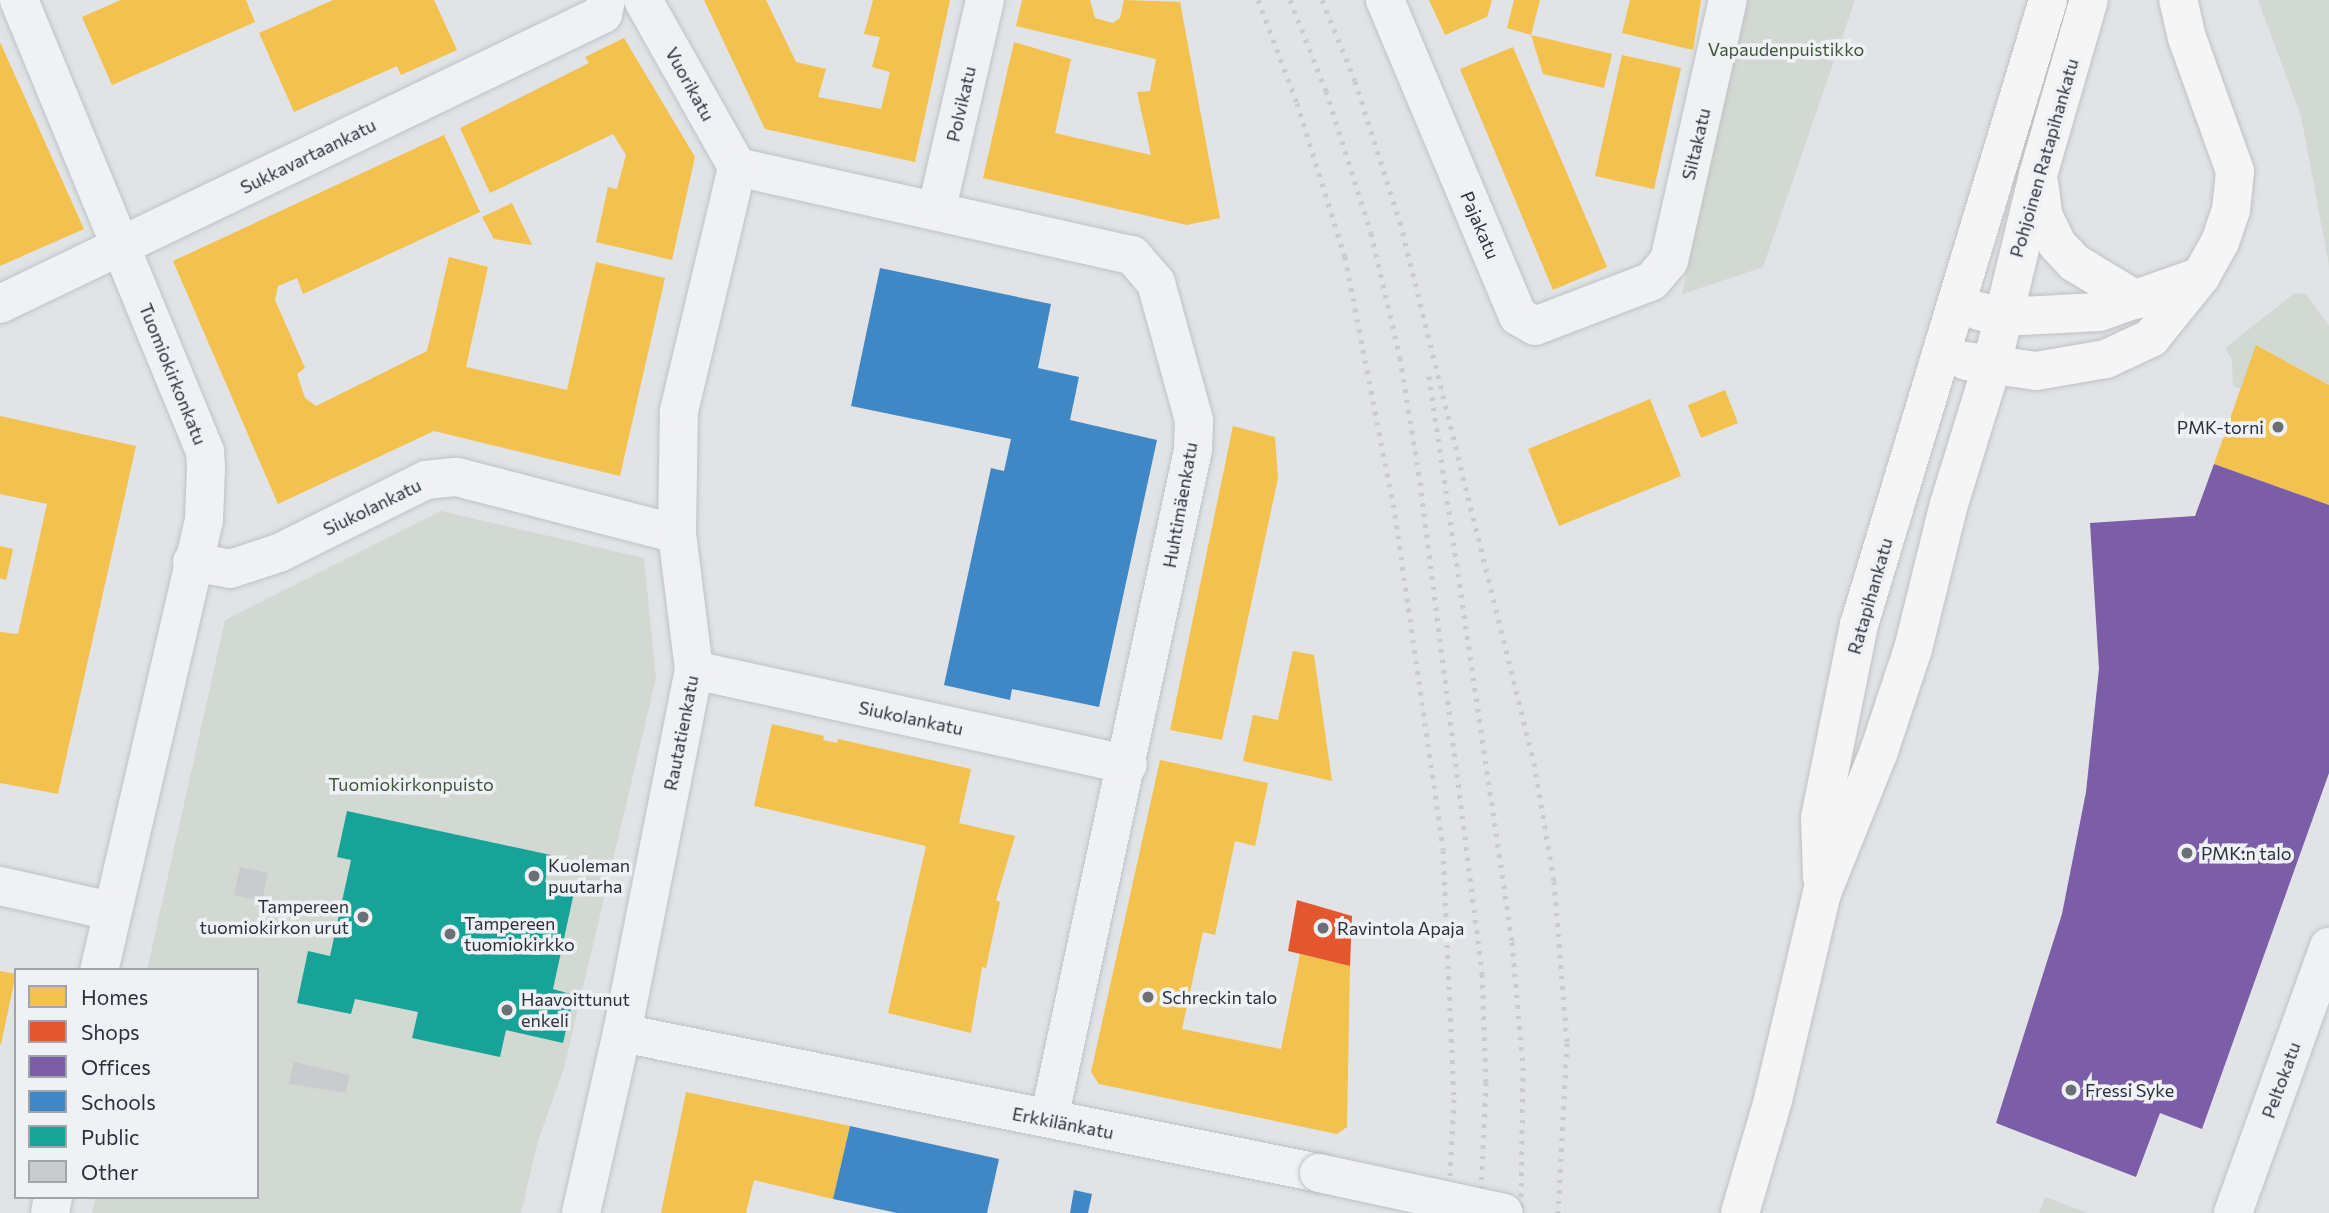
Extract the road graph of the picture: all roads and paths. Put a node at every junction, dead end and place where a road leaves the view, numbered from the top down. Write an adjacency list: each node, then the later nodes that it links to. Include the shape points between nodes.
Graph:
1 (19, 0): 13 (street, Tuomiokirkonkatu)
2 (606, 0): 13 (street, Sukkavartaankatu, via 603,14)
3 (643, 0): 10 (street, Vuorikatu)
4 (985, 0): 12 (street, Polvikatu)
5 (1385, 0): 15 (street, Pajakatu, via 1518,316 1535,327)
6 (1728, 0): 15 (street, Siltakatu, via 1669,261)
7 (2048, 0): 18 (main road)
8 (2089, 0): 11 (main road, Pohjoinen Ratapihankatu)
9 (2178, 0): 14 (main road, via 2235,171 2227,221)
10 (737, 167): 12 (street, Huhtimäenkatu); 22 (street, Rautatienkatu, via 682,389 675,475)
11 (2038, 175): 16 (main road, via 2044,217 2057,244 2075,263); 19 (main road, Pohjoinen Ratapihankatu)
12 (937, 208): 25 (street, Huhtimäenkatu, via 1132,255 1156,283 1194,420 1193,450)
13 (121, 246): 17 (street, Sukkavartaankatu); 23 (street, Tuomiokirkonkatu, via 205,452 208,492)
14 (2201, 276): 16 (main road); 21 (main road, via 2151,338 2106,359 2036,371)
15 (1653, 281)
16 (2136, 300): 19 (main road, via 2099,312)
17 (0, 304)
18 (1958, 305): 19 (main road); 20 (main road, Ratapihankatu)
19 (2002, 317): 21 (main road, Ratapihankatu)
20 (1942, 354): 21 (main road); 27 (main road, Ratapihankatu, via 1859,625 1820,818)
21 (1991, 368): 27 (main road, Ratapihankatu, via 1949,504 1913,649 1878,754)
22 (677, 534): 23 (street, Siukolankatu, via 457,477 426,480 279,552 230,569); 24 (street, Rautatienkatu)
23 (192, 562): 28 (street, Tuomiokirkonkatu)
24 (694, 670): 25 (street, Siukolankatu); 31 (street, Rautatienkatu)
25 (1128, 765): 32 (street, Huhtimäenkatu)
26 (0, 886): 28 (street)
27 (1822, 893): 35 (main road, Ratapihankatu, via 1773,1100)
28 (110, 911): 30 (street, Tuomiokirkonkatu)
29 (2329, 947): 36 (street, Peltokatu)
30 (99, 968)
31 (622, 1033): 32 (street, Erkkilänkatu); 33 (street, Rautatienkatu)
32 (1049, 1119): 34 (street, Erkkilänkatu, bridge)
33 (582, 1213)
34 (1504, 1213)
35 (1740, 1213)
36 (2233, 1213)

